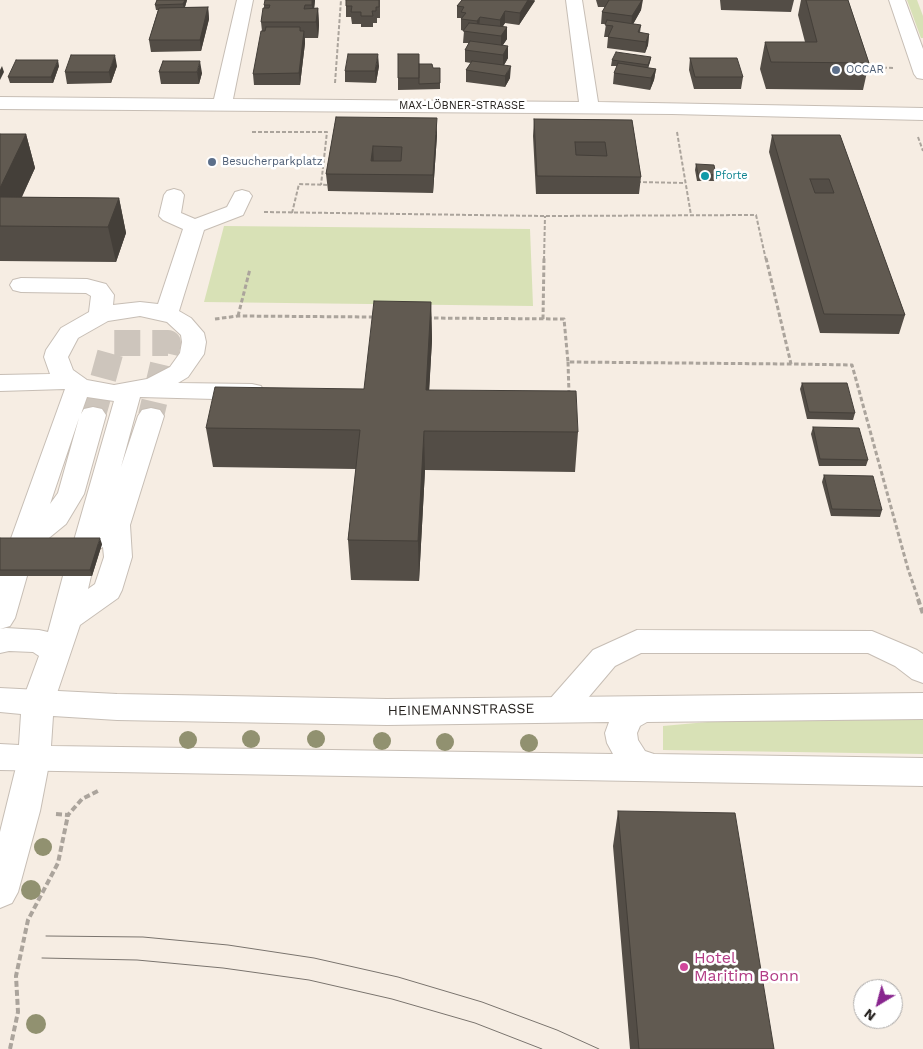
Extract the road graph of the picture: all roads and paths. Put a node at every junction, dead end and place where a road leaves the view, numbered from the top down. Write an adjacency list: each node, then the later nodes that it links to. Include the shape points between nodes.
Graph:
1 (245, 0): 10 (street)
2 (341, 0): 11 (path)
3 (574, 0): 12 (street)
4 (897, 0): 5 (street)
5 (919, 49): 8 (street)
6 (857, 67): 7 (path)
7 (897, 68)
8 (923, 74)
9 (0, 103): 10 (street, MAX-LÖBNER-STRASSE)
10 (222, 105): 11 (street, MAX-LÖBNER-STRASSE)
11 (334, 106): 12 (street, MAX-LÖBNER-STRASSE)
12 (589, 107): 13 (street, MAX-LÖBNER-STRASSE)
13 (672, 108): 14 (street, MAX-LÖBNER-STRASSE); 17 (path)
14 (923, 114)
15 (252, 132): 18 (path, via 327,132)
16 (637, 182): 17 (path)
17 (685, 184): 23 (path)
18 (320, 185): 19 (path); 22 (path, via 299,184)
19 (329, 185)
20 (174, 196): 25 (street, via 170,216)
21 (239, 203): 22 (path); 25 (street)
22 (292, 213): 24 (path)
23 (691, 215): 24 (path); 35 (path, via 756,215)
24 (545, 216): 33 (path)
25 (195, 226): 31 (street)
26 (250, 269): 29 (path)
27 (22, 285): 28 (street, via 98,289 103,295)
28 (100, 316): 31 (street, via 129,310); 37 (street, via 73,330 58,350 59,370)
29 (238, 316): 30 (path); 31 (path)
30 (386, 317)
31 (175, 318): 38 (street, via 192,333 194,342 187,363 170,378)
32 (425, 318): 33 (path)
33 (543, 319): 34 (path, via 564,319)
34 (568, 362): 35 (path); 40 (path)
35 (791, 364): 46 (path, via 852,365)
36 (0, 383): 37 (street)
37 (73, 384): 38 (street, via 99,392); 41 (street, via 23,544 56,517 70,494)
38 (133, 391): 39 (street); 43 (street)
39 (264, 392)
40 (569, 399)
41 (93, 415)
42 (151, 416): 44 (street)
43 (98, 498): 44 (street); 44 (street, via 87,544)
44 (116, 525): 49 (street, via 95,586 72,599)
45 (12, 576): 47 (street)
46 (923, 614)
47 (0, 618)
48 (0, 642): 49 (street, via 6,639 39,641)
49 (55, 652): 52 (street)
50 (923, 672): 55 (street, via 906,658 872,642 637,641 604,658)
51 (0, 700): 52 (street, HEINEMANNSTRASSE)
52 (38, 702): 55 (street, HEINEMANNSTRASSE, via 117,707 377,712); 57 (street)
53 (923, 706): 54 (street, HEINEMANNSTRASSE)
54 (643, 708): 55 (street, HEINEMANNSTRASSE); 58 (street, via 629,717 621,733 627,753 642,765)
55 (560, 709)
56 (0, 757): 57 (street)
57 (34, 759): 58 (street); 63 (street)
58 (651, 767): 59 (street)
59 (923, 772)
60 (103, 788): 62 (path, via 82,799)
61 (54, 814): 62 (path)
62 (68, 815): 64 (path, via 58,863 28,920 16,976 18,1012)
63 (0, 892)
64 (10, 1049)

